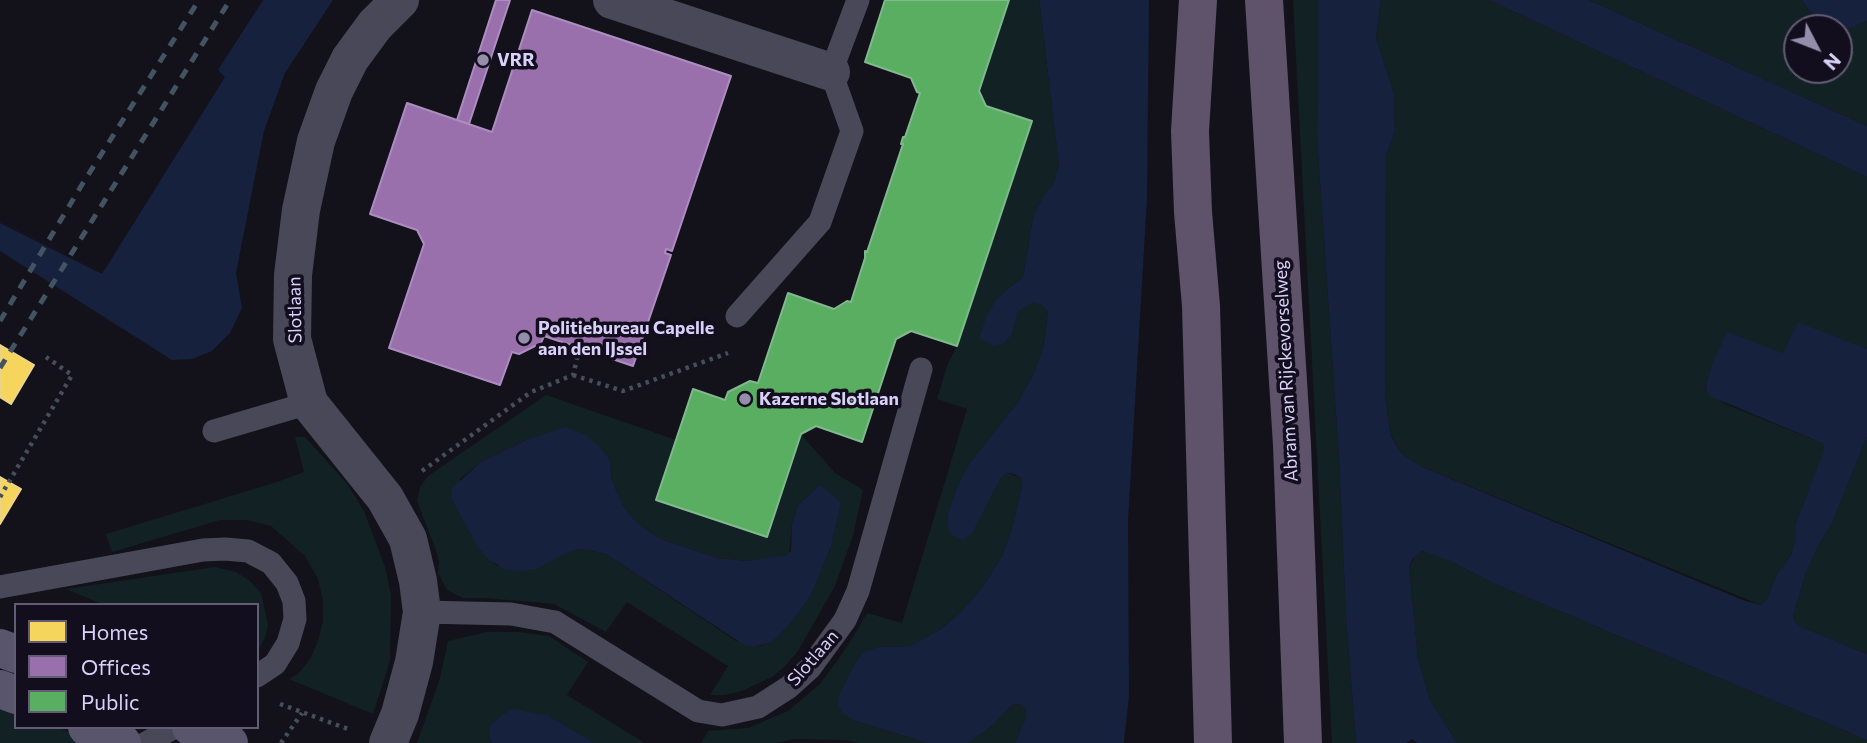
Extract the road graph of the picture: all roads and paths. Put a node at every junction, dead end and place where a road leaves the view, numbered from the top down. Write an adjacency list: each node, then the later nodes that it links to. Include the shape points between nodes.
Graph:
1 (400, 0): 13 (street, Slotlaan, via 350,59 314,152 293,275 292,339)
2 (612, 0): 6 (street)
3 (858, 0): 6 (lane)
4 (1198, 0): 29 (main road, via 1190,131 1201,306)
5 (1264, 0): 30 (main road, Abram van Rijckevorselweg, via 1292,445)
6 (831, 72): 7 (lane, via 852,131 820,222)
7 (737, 316)
8 (730, 353): 12 (path, via 623,390)
9 (578, 355): 12 (path)
10 (46, 357): 15 (path, via 72,375)
11 (921, 369): 18 (lane, Slotlaan, via 858,591 845,620 810,668 758,707 722,715 698,711 555,622 510,614)
12 (573, 375): 16 (path, via 531,392)
13 (309, 403): 14 (lane); 16 (street, Slotlaan)
14 (214, 431)
15 (0, 497)
16 (385, 498): 18 (street, Slotlaan, via 408,539)
17 (0, 587): 19 (lane, via 203,550 248,551 271,564 287,583 294,601 295,620 288,643 275,664)
18 (422, 612): 28 (street, Slotlaan, via 414,662)
19 (259, 675)
20 (280, 704): 27 (path, via 302,713)
21 (91, 729): 24 (street)
22 (171, 729): 25 (lane)
23 (196, 729): 26 (street)
24 (122, 743)
25 (146, 743)
26 (229, 743)
27 (281, 743)
28 (388, 743)
29 (1213, 743)
30 (1303, 743)

